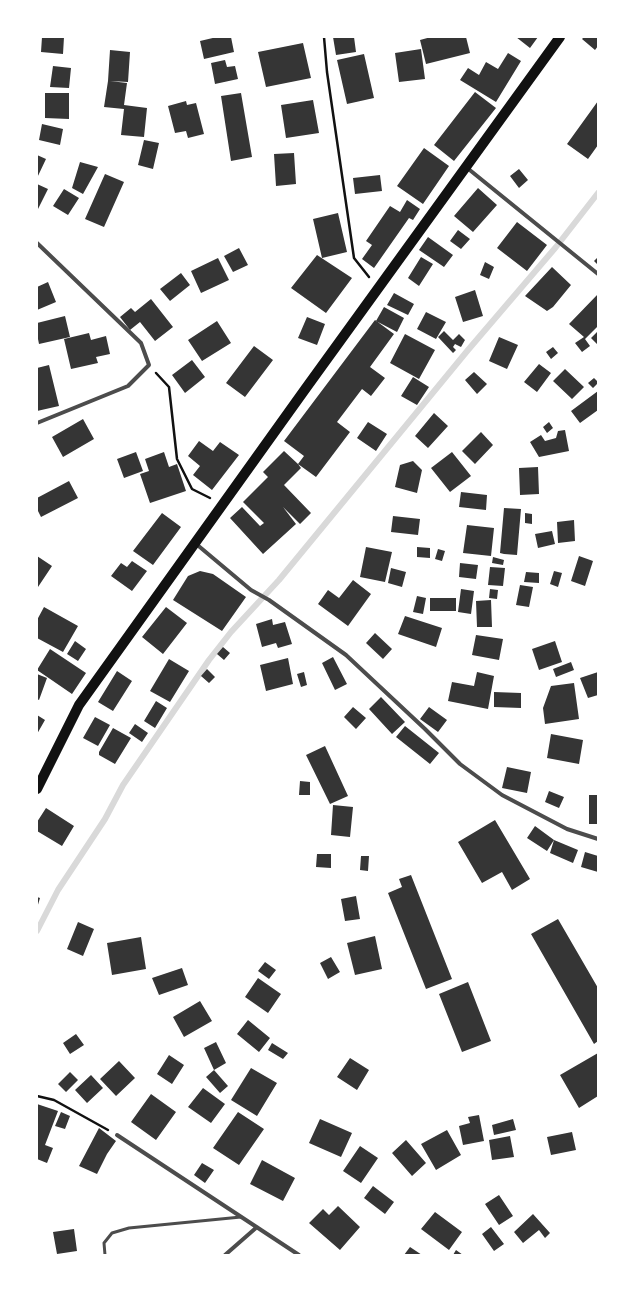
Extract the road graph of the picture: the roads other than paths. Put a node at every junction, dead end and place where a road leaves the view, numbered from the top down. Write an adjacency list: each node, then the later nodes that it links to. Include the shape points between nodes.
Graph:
1 (560, 37): 2 (main road)
2 (466, 166): 4 (street); 6 (main road)
3 (37, 243): 5 (street, via 141,343 149,365 128,386)
4 (598, 274)
5 (37, 424)
6 (195, 542): 7 (main road, via 79,705); 8 (street, via 251,590 346,655 460,764 502,795 567,830)
7 (37, 790)
8 (598, 839)
9 (117, 1135): 10 (street)
10 (241, 1217): 11 (street); 12 (lane, via 129,1228 112,1233 104,1243)
11 (257, 1227): 13 (street); 14 (street)
12 (105, 1255)
13 (225, 1255)
14 (299, 1255)

